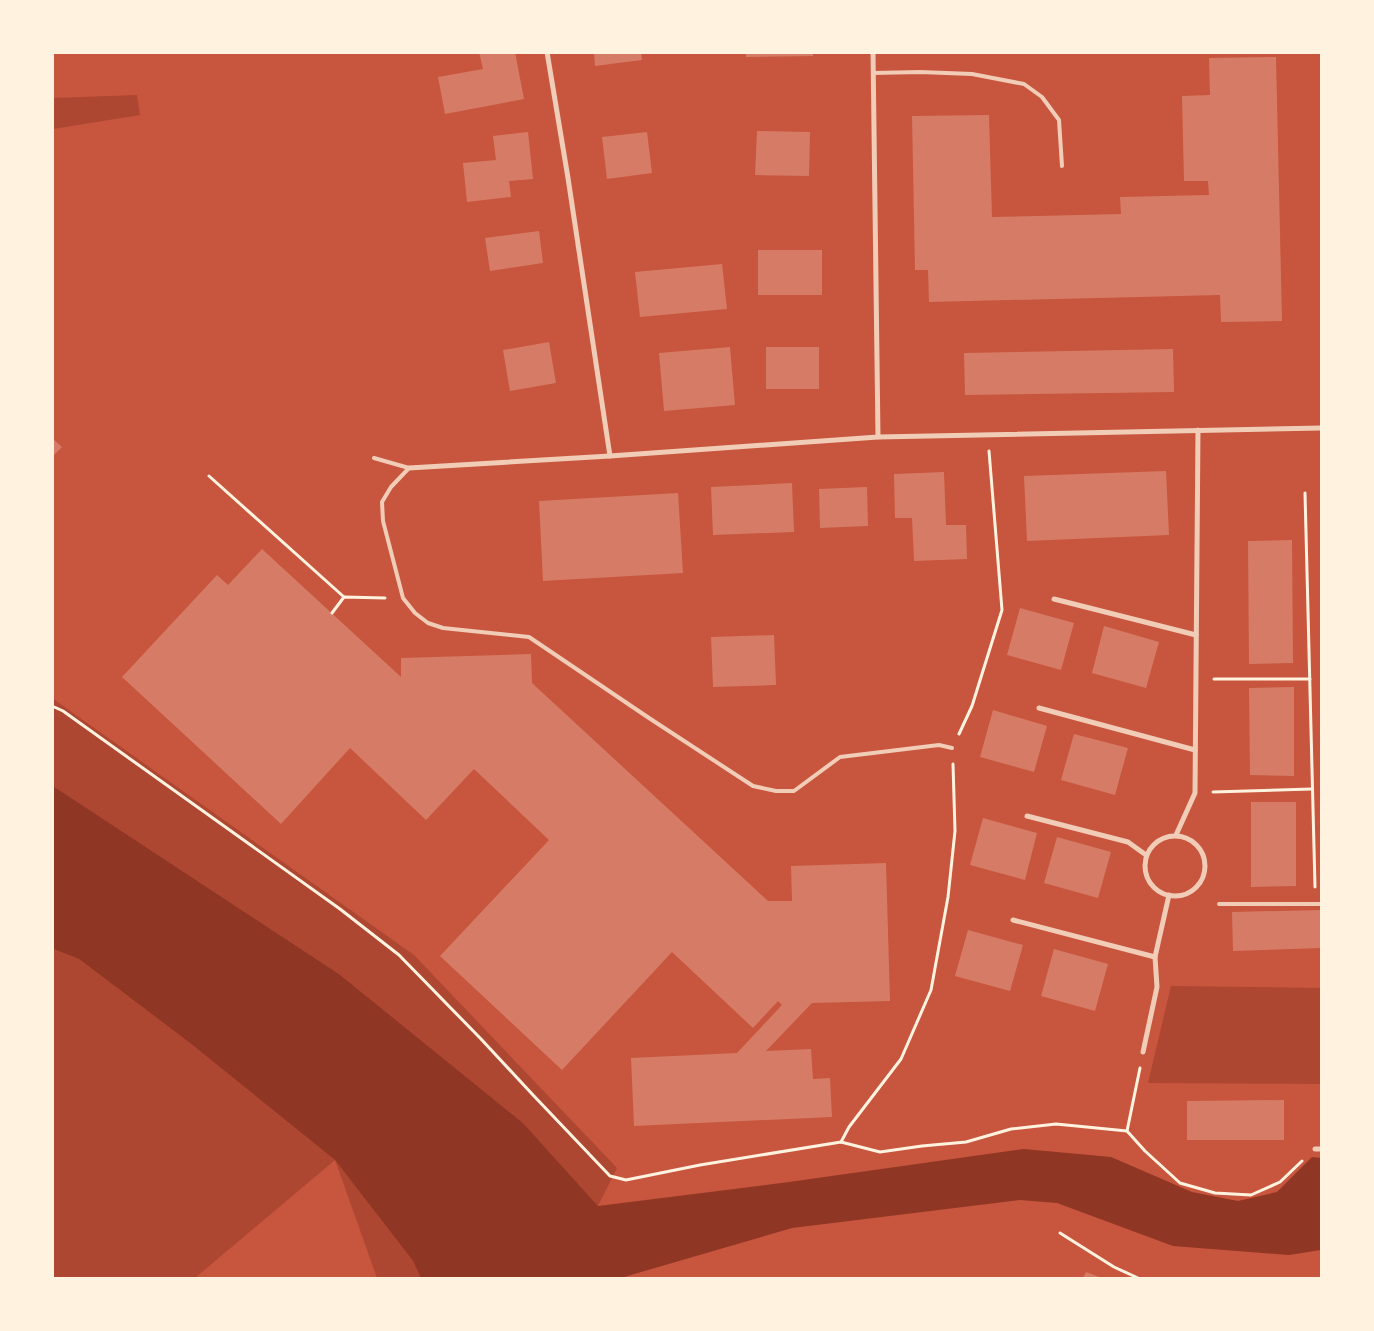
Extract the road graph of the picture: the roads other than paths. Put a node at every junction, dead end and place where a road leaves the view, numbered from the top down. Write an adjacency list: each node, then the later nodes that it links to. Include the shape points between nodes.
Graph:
1 (547, 52): 8 (street)
2 (873, 52): 3 (street)
3 (873, 73): 4 (lane, via 972,74 1024,84 1042,97 1059,120); 7 (street)
4 (1062, 166)
5 (1322, 428): 6 (street)
6 (1198, 430): 7 (street); 12 (street)
7 (878, 437): 8 (street)
8 (610, 456): 10 (street)
9 (374, 458): 10 (lane)
10 (409, 468): 14 (lane, via 382,502 383,521 403,598 415,613 428,622 443,628 529,637 753,786 794,791 840,757 939,744)
11 (1054, 599): 12 (street)
12 (1196, 635): 15 (street)
13 (1039, 708): 15 (street)
14 (952, 748)
15 (1195, 750): 17 (street, via 1195,793)
16 (1027, 816): 18 (street, via 1128,842)
17 (1176, 835): 18 (street, via 1158,840); 19 (street, via 1185,837 1200,849 1205,867 1198,886 1180,896)
18 (1146, 855): 19 (street, via 1144,866 1150,884)
19 (1169, 896): 23 (street)
20 (1219, 904): 21 (lane)
21 (1322, 904)
22 (1013, 920): 23 (street)
23 (1155, 957): 24 (street, via 1157,987)
24 (1143, 1052)

